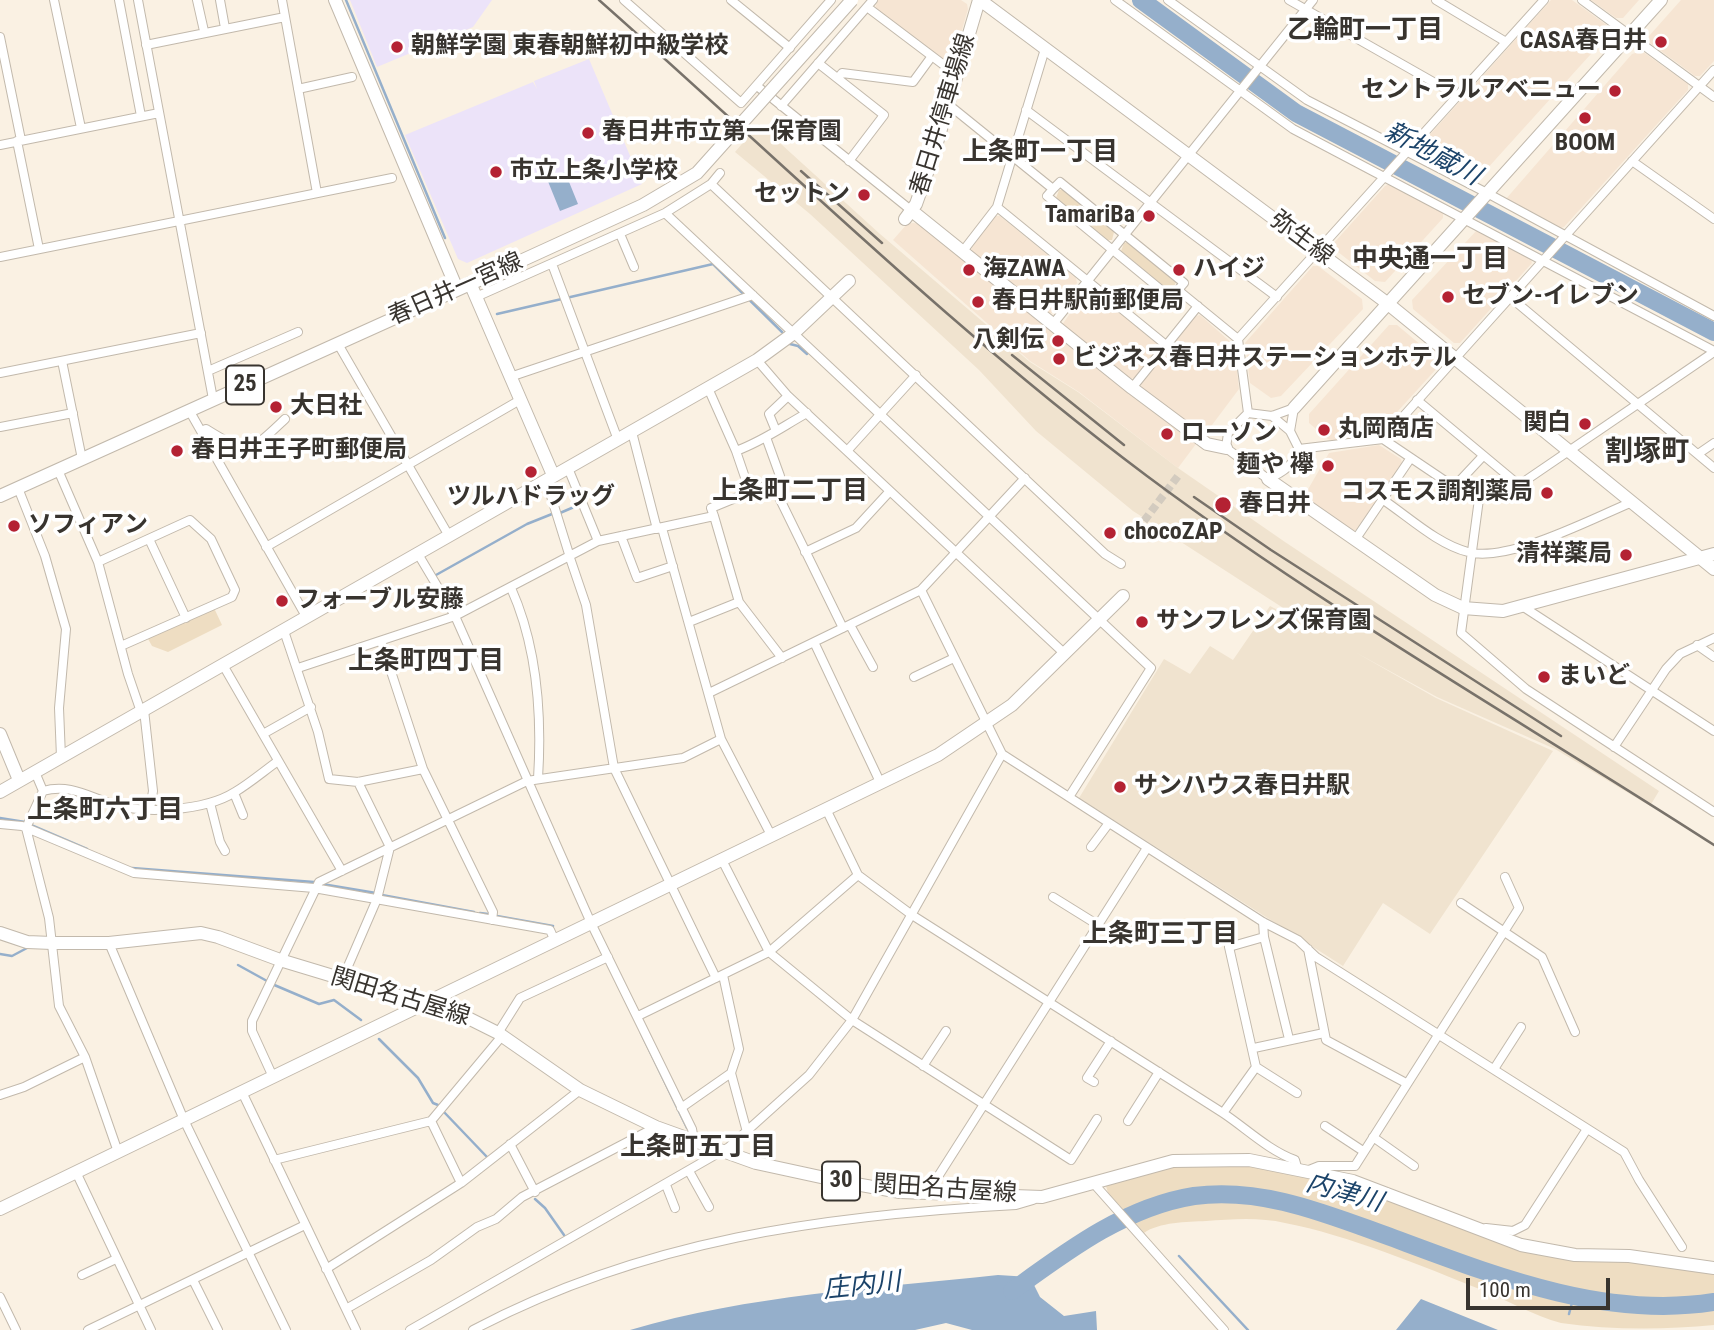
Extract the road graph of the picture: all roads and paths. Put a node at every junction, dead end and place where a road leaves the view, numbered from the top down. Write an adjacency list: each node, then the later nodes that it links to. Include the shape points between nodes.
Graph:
1 (54, 0): 50 (street)
2 (118, 0): 49 (street)
3 (138, 0): 29 (street)
4 (197, 0): 25 (street)
5 (220, 0): 24 (street)
6 (282, 0): 23 (street)
7 (335, 0): 86 (street)
8 (624, 0): 39 (street, via 741,103)
9 (731, 0): 30 (street)
10 (831, 0): 30 (street)
11 (852, 0): 85 (street, 春日井一宮線 / 25, bridge, via 697,173 643,205)
12 (980, 0): 31 (street, 弥生線); 36 (street, 春日井停車場線)
13 (1115, 0): 42 (street)
14 (1168, 0): 34 (street)
15 (1289, 0): 22 (street)
16 (1312, 0): 22 (street)
17 (1436, 0): 28 (street)
18 (1544, 0): 28 (street)
19 (1582, 0): 26 (street)
20 (1661, 0): 26 (street)
21 (870, 3): 32 (street); 33 (street)
22 (1305, 10): 34 (street); 43 (street)
23 (285, 17): 24 (street); 41 (street)
24 (225, 28): 25 (street)
25 (204, 32): 29 (street)
26 (1630, 35): 40 (street); 64 (street)
27 (0, 37): 51 (street)
28 (1506, 42): 43 (street)
29 (146, 45): 48 (street)
30 (790, 48): 39 (street)
31 (1045, 48): 47 (street); 53 (street, 弥生線)
32 (932, 56): 36 (street); 38 (street, via 913,82 842,73)
33 (818, 62): 38 (street); 46 (street)
34 (1257, 68): 42 (street); 55 (street)
35 (1714, 70): 40 (street)
36 (957, 75): 45 (street, 春日井停車場線)
37 (352, 77): 41 (street)
38 (838, 78): 56 (street, via 884,116)
39 (757, 86): 46 (street)
40 (1699, 86): 44 (street); 57 (street)
41 (298, 89): 63 (street)
42 (1239, 89): 53 (street); 59 (street, via 1293,129)
43 (1458, 96): 55 (street)
44 (1714, 97)
45 (949, 105): 54 (street); 68 (street, 春日井停車場線)
46 (781, 106): 56 (street)
47 (1026, 110): 54 (street); 65 (street)
48 (159, 113): 49 (street); 71 (street)
49 (141, 116): 50 (street)
50 (80, 128): 51 (street)
51 (19, 141): 52 (street); 75 (street)
52 (0, 145)
53 (1188, 155): 65 (street); 78 (street, 弥生線)
54 (1012, 156): 62 (street); 66 (street)
55 (1404, 156): 59 (street); 64 (street)
56 (849, 161): 68 (street)
57 (1632, 161): 70 (street); 74 (street)
58 (720, 173): 61 (street)
59 (1386, 176): 69 (street); 78 (street)
60 (392, 178): 63 (street)
61 (711, 184): 67 (street); 90 (street)
62 (1053, 189): 73 (street, via 1060,182); 76 (street, via 1047,196)
63 (317, 193): 71 (street)
64 (1484, 197): 69 (street); 74 (street)
65 (1150, 201): 73 (street); 91 (street)
66 (997, 207): 77 (street); 84 (street)
67 (665, 213): 72 (street); 88 (street)
68 (908, 215): 77 (street, 春日井停車場線)
69 (1464, 218): 80 (street); 93 (street)
70 (1714, 219)
71 (180, 222): 75 (street); 98 (street)
72 (620, 234): 81 (street); 82 (street)
73 (1124, 234): 76 (street); 87 (street, via 1184,283)
74 (1562, 239): 80 (street); 95 (street)
75 (38, 249): 79 (street)
76 (1112, 250): 84 (street); 87 (street, via 1171,298)
77 (963, 251): 96 (street, 春日井停車場線)
78 (1317, 251): 91 (street); 93 (street, 弥生線)
79 (0, 257)
80 (1544, 258): 92 (street); 104 (street)
81 (552, 264): 89 (street); 103 (street)
82 (634, 267)
83 (849, 281): 90 (street)
84 (1086, 281): 96 (street); 102 (street)
85 (470, 283): 86 (street, 春日井一宮線 / 25); 89 (street)
86 (457, 289): 101 (street, 春日井一宮線 / 25)
87 (1178, 290): 94 (street)
88 (753, 295): 99 (street); 103 (street)
89 (476, 297): 111 (street)
90 (832, 297): 99 (street); 110 (street)
91 (1277, 297): 100 (street)
92 (1510, 298): 105 (street); 118 (street)
93 (1387, 303): 105 (street, 弥生線); 119 (street)
94 (1198, 306): 100 (street); 102 (street)
95 (1714, 316)
96 (1053, 324): 113 (street, 春日井停車場線)
97 (298, 332): 108 (street)
98 (201, 333): 107 (street); 108 (street)
99 (794, 333): 106 (street); 124 (street)
100 (1238, 339): 123 (street)
101 (338, 344): 115 (street, 春日井一宮線 / 25); 145 (street)
102 (1166, 345): 113 (street)
103 (584, 350): 111 (street); 133 (street)
104 (1714, 351): 118 (street)
105 (1454, 358): 117 (street); 140 (street, 弥生線)
106 (757, 360): 112 (street); 114 (street)
107 (62, 361): 109 (street); 121 (street)
108 (208, 370): 115 (street)
109 (0, 373)
110 (916, 375): 124 (street); 150 (street)
111 (510, 377): 116 (street)
112 (708, 388): 131 (street); 138 (street)
113 (1132, 388): 136 (street, 春日井停車場線, via 1207,444)
114 (788, 396): 122 (street); 129 (street, via 769,414)
115 (213, 399): 120 (street, 春日井一宮線 / 25)
116 (520, 400): 145 (street); 149 (street)
117 (1417, 400): 132 (street); 142 (street)
118 (1637, 404): 140 (street); 141 (street)
119 (1294, 408): 125 (street); 130 (street)
120 (189, 410): 128 (street); 143 (street, 春日井一宮線 / 25)
121 (73, 413): 127 (street); 143 (street)
122 (807, 413): 129 (street); 139 (street)
123 (1248, 413): 125 (street); 136 (street, via 1228,433)
124 (880, 415): 139 (street); 163 (street)
125 (1272, 416): 130 (street)
126 (285, 419): 128 (street, via 257,445 246,448 206,429)
127 (0, 427)
128 (201, 431): 170 (street)
129 (776, 431): 134 (street)
130 (1290, 431): 137 (street)
131 (632, 432): 133 (street); 164 (street)
132 (1383, 439): 137 (street); 144 (street)
133 (618, 440): 146 (street)
134 (767, 440): 138 (street); 152 (street, via 780,476)
135 (1714, 443): 141 (street)
136 (1226, 448): 151 (street)
137 (1298, 449): 151 (street, via 1283,472)
138 (736, 451): 157 (street)
139 (847, 451): 156 (street)
140 (1569, 452): 153 (street); 161 (street, 弥生線)
141 (1698, 454): 147 (street)
142 (1483, 456): 153 (street); 155 (street)
143 (82, 459): 148 (street, 春日井一宮線 / 25)
144 (1410, 459): 155 (street); 159 (street)
145 (408, 465): 165 (street); 170 (street)
146 (568, 468): 149 (street); 169 (street)
147 (1714, 468)
148 (58, 470): 154 (street, 春日井一宮線 / 25); 178 (street)
149 (549, 478): 165 (street); 176 (street)
150 (1025, 478): 163 (street); 179 (street)
151 (1268, 479): 168 (street)
152 (774, 485): 157 (street); 171 (street)
153 (1520, 485): 160 (street, via 1508,493)
154 (18, 488): 158 (street, 春日井一宮線 / 25); 219 (street, via 45,556 66,629 59,708)
155 (1453, 488): 160 (street)
156 (890, 491): 171 (street, via 856,528); 172 (street)
157 (750, 492): 162 (street, via 711,509)
158 (0, 496)
159 (1382, 499): 168 (street); 173 (street, via 1444,542)
160 (1479, 499): 173 (street)
161 (1630, 503): 173 (street, via 1515,550); 177 (street, 弥生線)
162 (714, 516): 164 (street); 185 (street)
163 (989, 517): 172 (street); 191 (street)
164 (659, 529): 166 (street); 180 (street)
165 (449, 536): 174 (street)
166 (621, 536): 169 (street); 180 (street, via 637,578)
167 (149, 539): 178 (street); 189 (street); 189 (street, via 190,520 211,539 235,590 232,597)
168 (1355, 540): 187 (street, via 1435,595)
169 (598, 541): 176 (street)
170 (267, 547): 190 (street)
171 (805, 552): 193 (street)
172 (955, 552): 183 (street); 200 (street)
173 (1471, 553): 187 (street)
174 (418, 554): 188 (street); 190 (street)
175 (1714, 554): 177 (street)
176 (570, 556): 182 (street); 221 (street, via 586,605)
177 (1699, 558): 181 (street, 弥生線); 186 (street)
178 (98, 562): 199 (street)
179 (1121, 564)
180 (673, 566): 192 (street)
181 (1714, 569)
182 (510, 588): 188 (street); 224 (street, via 529,636 540,743)
183 (921, 590): 193 (street); 203 (street)
184 (1123, 596): 191 (street)
185 (739, 602): 192 (street); 202 (street)
186 (1522, 606): 187 (street, via 1486,611); 208 (street)
187 (1463, 608): 217 (street, via 1461,633 1473,645 1526,689)
188 (455, 616): 196 (street); 226 (street)
189 (187, 618): 199 (street)
190 (307, 618): 194 (street)
191 (1099, 620): 200 (street); 232 (street, via 1151,668)
192 (689, 622): 209 (street)
193 (847, 626): 197 (street); 205 (street)
194 (284, 631): 204 (street); 206 (street)
195 (1714, 638): 198 (street)
196 (381, 640): 206 (street); 222 (street)
197 (814, 642): 202 (street); 228 (street)
198 (1697, 645): 201 (street); 208 (street, via 1673,661)
199 (121, 646): 211 (street)
200 (1065, 654): 212 (street)
201 (1714, 657)
202 (782, 658): 209 (street)
203 (954, 659): 207 (street); 212 (street)
204 (223, 665): 211 (street); 215 (street)
205 (873, 667)
206 (298, 668): 210 (street)
207 (914, 677)
208 (1651, 690): 213 (street); 217 (street)
209 (709, 693): 216 (street)
210 (310, 707): 215 (street); 227 (street, via 329,779)
211 (143, 711): 219 (street); 234 (street, via 153,790)
212 (987, 724): 218 (street); 228 (street, via 938,755)
213 (1714, 731)
214 (0, 734): 225 (street)
215 (263, 734): 220 (street)
216 (722, 739): 221 (street, via 683,758); 242 (street)
217 (1614, 747): 236 (street)
218 (1002, 754): 232 (street); 256 (street)
219 (61, 757): 223 (street)
220 (278, 761): 231 (street); 248 (street)
221 (614, 768): 224 (street); 251 (street)
222 (423, 769): 227 (street); 238 (street)
223 (35, 772): 225 (street); 229 (street)
224 (538, 779): 226 (street)
225 (19, 780): 230 (street)
226 (527, 781): 238 (street); 259 (street)
227 (358, 782): 243 (street)
228 (880, 782): 235 (street)
229 (43, 791): 234 (street, via 73,789 111,804); 241 (street)
230 (0, 792)
231 (234, 793): 233 (street); 237 (street)
232 (1069, 797): 239 (street)
233 (210, 803): 234 (street); 246 (street)
234 (150, 809)
235 (826, 809): 242 (street); 249 (street)
236 (1714, 812)
237 (243, 815)
238 (447, 819): 243 (street); 257 (street)
239 (1109, 823): 244 (street); 245 (street)
240 (0, 824): 241 (street)
241 (26, 828): 252 (street, via 134,873); 265 (street)
242 (771, 835): 247 (street)
243 (390, 847): 248 (street); 254 (street)
244 (1091, 847)
245 (1147, 848): 258 (street); 260 (street)
246 (225, 851)
247 (722, 860): 251 (street); 268 (street)
248 (342, 871): 252 (street)
249 (858, 876): 256 (street); 268 (street)
250 (1505, 877): 261 (street, via 1519,908)
251 (670, 885): 259 (street); 271 (street)
252 (314, 888): 254 (street); 270 (street)
253 (1053, 897): 260 (street)
254 (377, 899): 257 (street); 272 (street)
255 (1461, 903): 261 (street)
256 (912, 915): 273 (street); 276 (street)
257 (492, 920): 264 (street, via 550,930)
258 (1263, 922): 263 (street); 267 (street)
259 (591, 923): 264 (street); 269 (street)
260 (1098, 925): 273 (street)
261 (1504, 930): 279 (street, via 1542,957); 281 (street)
262 (0, 933): 265 (street, 関田名古屋線 / 30, via 27,942)
263 (1264, 937): 283 (street); 285 (street, via 1229,947)
264 (555, 941): 274 (street)
265 (52, 943): 266 (street, 関田名古屋線 / 30); 286 (street, via 59,1006)
266 (110, 943): 270 (street, 関田名古屋線 / 30, via 201,933); 303 (street)
267 (1308, 948): 280 (street); 281 (street)
268 (769, 952): 271 (street); 276 (street)
269 (608, 957): 275 (street); 282 (street, via 520,998)
270 (280, 960): 272 (street, 関田名古屋線 / 30); 292 (street, via 251,1031)
271 (719, 976): 275 (street); 291 (street, via 739,1049)
272 (342, 980): 274 (street, 関田名古屋線 / 30)
273 (1049, 1003): 284 (street); 299 (street)
274 (425, 1004): 282 (street, 関田名古屋線 / 30, via 462,1015); 292 (street)
275 (638, 1016): 300 (street)
276 (852, 1020): 287 (street); 309 (street, via 808,1075)
277 (1521, 1027): 289 (street)
278 (946, 1031): 287 (street)
279 (1575, 1032)
280 (1324, 1033): 283 (street); 294 (street, via 1326,1040)
281 (1438, 1033): 289 (street); 294 (street)
282 (500, 1034): 295 (street, 関田名古屋線 / 30); 304 (street)
283 (1289, 1039): 285 (street)
284 (1111, 1041): 290 (street); 293 (street, via 1087,1078)
285 (1254, 1048): 288 (street)
286 (85, 1057): 298 (street); 315 (street)
287 (923, 1066): 299 (street)
288 (1256, 1067): 297 (street); 301 (street)
289 (1494, 1069): 308 (street)
290 (1159, 1072): 301 (street); 305 (street)
291 (731, 1073): 300 (street); 309 (street)
292 (273, 1077): 296 (street)
293 (1094, 1082)
294 (1406, 1083): 310 (street)
295 (580, 1090): 307 (street, 関田名古屋線 / 30); 312 (street)
296 (242, 1092): 303 (street); 316 (street)
297 (1297, 1093)
298 (0, 1095)
299 (984, 1105): 302 (street, via 1070,1160); 321 (street)
300 (681, 1108): 311 (street)
301 (1223, 1113): 318 (street)
302 (1097, 1119)
303 (184, 1120): 315 (street); 333 (street)
304 (431, 1121): 316 (street); 322 (street)
305 (1128, 1121)
306 (1325, 1126): 314 (street)
307 (656, 1127): 311 (street, 関田名古屋線 / 30); 325 (street)
308 (1587, 1129): 331 (street, via 1525,1225 1513,1231); 332 (street, via 1624,1152)
309 (747, 1132): 313 (street)
310 (1373, 1137): 314 (street); 317 (street)
311 (694, 1140): 313 (street, 関田名古屋線 / 30)
312 (510, 1144): 322 (street); 325 (street)
313 (719, 1151): 319 (street); 326 (street, 関田名古屋線 / 30, via 768,1166 900,1192)
314 (1363, 1151): 318 (street, via 1355,1166)
315 (118, 1152): 320 (street)
316 (274, 1160): 330 (street)
317 (1413, 1166)
318 (1303, 1169): 324 (street, 関田名古屋線 / 30, via 1249,1160 1190,1159); 331 (street, 関田名古屋線 / 30, via 1380,1189)
319 (689, 1171): 323 (street); 327 (street)
320 (76, 1172): 329 (street); 334 (street)
321 (939, 1175)
322 (461, 1184): 336 (street)
323 (666, 1185): 328 (street); 348 (street)
324 (1095, 1185): 326 (street, 関田名古屋線 / 30); 350 (street)
325 (535, 1192): 341 (street)
326 (1042, 1197): 349 (street, via 1016,1205 898,1211 806,1223 699,1244 563,1289)
327 (709, 1207)
328 (675, 1208)
329 (0, 1209)
330 (305, 1225): 333 (street); 336 (street)
331 (1463, 1225): 335 (street, 関田名古屋線 / 30, via 1561,1253 1629,1256)
332 (1682, 1247)
333 (249, 1252): 338 (street); 346 (street)
334 (116, 1259): 337 (street); 340 (street)
335 (1714, 1268)
336 (326, 1269): 341 (street)
337 (82, 1275)
338 (193, 1280): 340 (street); 345 (street)
339 (0, 1297): 342 (street)
340 (139, 1306): 343 (street); 344 (street)
341 (346, 1309): 347 (street)
342 (16, 1330)
343 (88, 1330)
344 (151, 1330)
345 (218, 1330)
346 (286, 1330)
347 (356, 1330)
348 (410, 1330)
349 (472, 1330)
350 (1224, 1330)

